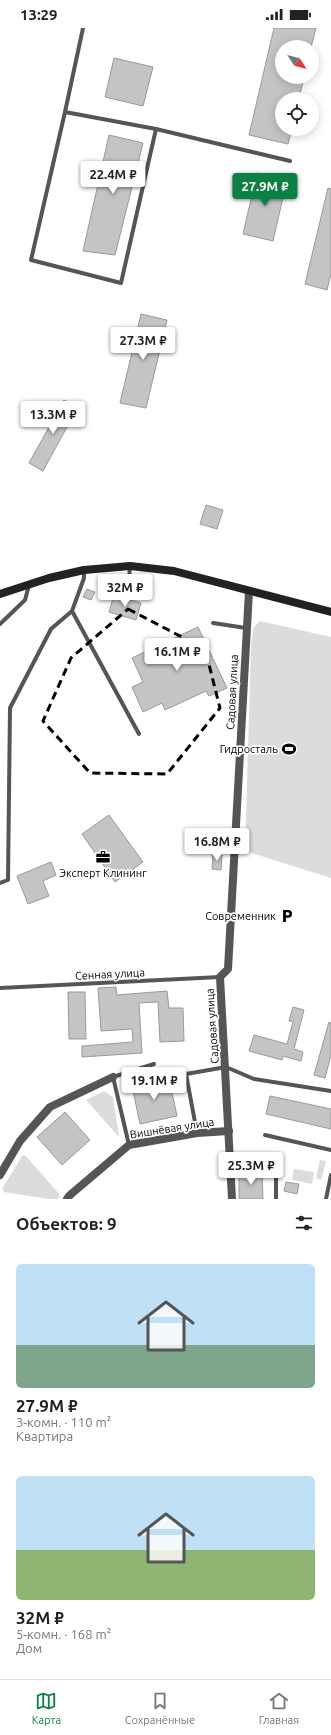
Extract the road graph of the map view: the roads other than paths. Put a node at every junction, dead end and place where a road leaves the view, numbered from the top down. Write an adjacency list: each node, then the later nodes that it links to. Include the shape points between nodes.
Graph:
1 (83, 28): 2 (lane)
2 (65, 112): 3 (lane); 3 (lane, via 31,260 121,283)
3 (156, 129): 4 (lane)
4 (290, 161)
5 (130, 566): 6 (main road); 8 (main road, via 174,571); 9 (lane)
6 (84, 570): 7 (main road); 11 (lane, via 84,578)
7 (29, 585): 10 (main road); 14 (lane, via 25,600)
8 (249, 590): 12 (main road); 15 (street, Садовая улица)
9 (128, 593)
10 (0, 594)
11 (72, 611): 16 (lane); 17 (lane, via 51,629 10,708 8,880)
12 (331, 612)
13 (213, 623): 15 (lane)
14 (0, 624)
15 (248, 633): 18 (street, Садовая улица, via 228,969)
16 (140, 734)
17 (0, 883)
18 (220, 977): 19 (lane, Сенная улица); 21 (street, Садовая улица)
19 (0, 988)
20 (154, 1064): 22 (lane)
21 (226, 1067): 23 (lane, via 254,1080); 24 (street, Садовая улица); 25 (lane, via 186,1074)
22 (113, 1077): 27 (lane); 30 (street, via 50,1107 20,1141)
23 (331, 1091)
24 (229, 1131): 25 (street, Вишнёвая улица); 33 (street, Садовая улица)
25 (196, 1133): 27 (street, Вишнёвая улица)
26 (265, 1135): 28 (lane)
27 (130, 1145): 32 (street, Вишнёвая улица)
28 (331, 1150)
29 (276, 1171): 34 (lane)
30 (0, 1175)
31 (331, 1175): 35 (lane)
32 (67, 1199)
33 (232, 1199)
34 (276, 1199)
35 (326, 1199)

